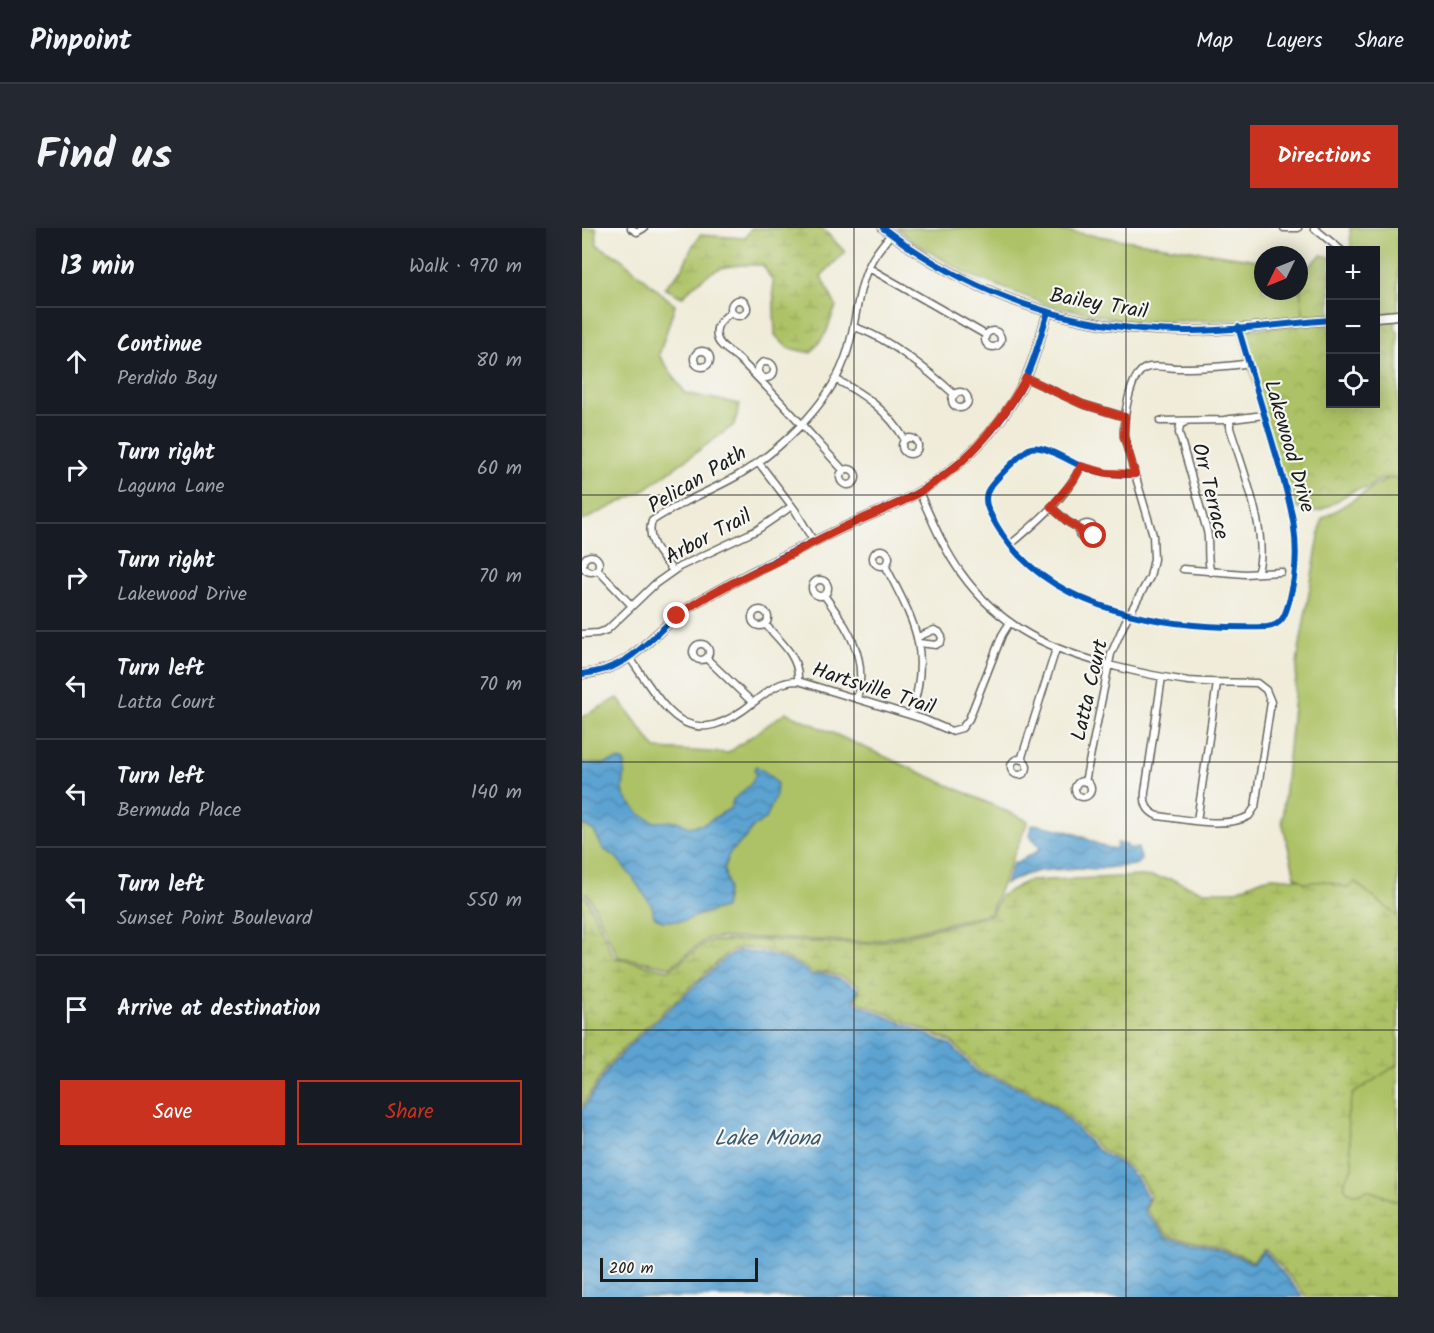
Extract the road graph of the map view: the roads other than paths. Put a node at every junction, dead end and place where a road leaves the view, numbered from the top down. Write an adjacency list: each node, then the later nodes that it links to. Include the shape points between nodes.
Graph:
1 (631, 228): 2 (street, via 637,232)
2 (644, 228)
3 (883, 228): 7 (street, Bailey Trail)
4 (1284, 228): 5 (street)
5 (1298, 228)
6 (1314, 228): 8 (street)
7 (891, 234): 9 (street, Pelican Path); 11 (street, Bailey Trail, via 965,280)
8 (1336, 246)
9 (869, 268): 15 (street, Pelican Path); 17 (street)
10 (732, 311): 18 (street, via 718,325 716,336)
11 (1048, 312): 16 (street, Bailey Trail, via 1126,328 1186,331); 21 (street)
12 (1398, 315): 13 (street)
13 (1380, 317)
14 (1326, 320): 16 (street, Bailey Trail)
15 (854, 327): 22 (street, Pelican Path); 23 (street, via 869,332)
16 (1238, 327): 20 (street, Lakewood Drive)
17 (986, 335)
18 (720, 344): 19 (street); 29 (street, via 759,376)
19 (709, 355)
20 (1249, 363): 24 (street, Lakewood Drive); 25 (street, Latta Court, via 1143,369 1133,382)
21 (1026, 378): 25 (street, via 1082,404); 35 (street, via 1005,413 975,449)
22 (835, 379): 29 (street, Pelican Path); 30 (street, via 871,400 888,415)
23 (955, 394)
24 (1264, 416): 26 (street); 50 (street, Lakewood Drive, via 1297,541 1295,573 1283,620 1273,626 1220,627)
25 (1125, 417): 34 (street, Latta Court, via 1124,436)
26 (1230, 419): 28 (street); 47 (street, via 1258,528)
27 (1160, 421): 28 (street)
28 (1187, 421): 45 (street, Orr Terrace, via 1180,425 1179,433 1207,531)
29 (801, 424): 31 (street, Pelican Path); 33 (street)
30 (905, 440)
31 (759, 463): 36 (street); 44 (street, Pelican Path, via 652,521 650,540)
32 (1081, 466): 34 (street, Lakewood Drive, via 1107,473); 37 (street); 40 (street, Lakewood Drive, via 1033,447 991,485 986,506)
33 (844, 471)
34 (1135, 474): 50 (street, Latta Court, via 1155,552 1150,577)
35 (919, 492): 39 (street); 51 (street, via 962,575)
36 (792, 506): 39 (street); 44 (street, Arbor Trail, via 757,530)
37 (1051, 507): 38 (street); 40 (street)
38 (1080, 529)
39 (814, 542): 55 (street, via 688,608)
40 (1010, 545): 50 (street, Lakewood Drive, via 1055,586 1081,599)
41 (885, 565): 64 (street, via 905,601 918,640 918,686)
42 (597, 569): 49 (street)
43 (1183, 569): 45 (street)
44 (673, 571): 49 (street, Arbor Trail)
45 (1211, 572): 47 (street)
46 (1281, 572): 47 (street)
47 (1257, 573)
48 (825, 595): 62 (street, via 857,647 861,669)
49 (632, 606): 53 (street, Arbor Trail, via 607,630)
50 (1130, 613): 57 (street, Latta Court)
51 (1010, 622): 54 (street); 64 (street, Hartsville Trail, via 966,724 957,730 946,730)
52 (765, 624): 60 (street, via 794,658)
53 (582, 634)
54 (1056, 649): 57 (street); 65 (street)
55 (630, 658): 58 (street, via 603,671); 63 (street, Hartsville Trail, via 663,706 680,721 698,726 714,724)
56 (706, 658): 63 (street)
57 (1108, 664): 59 (street); 66 (street, Latta Court)
58 (582, 674)
59 (1162, 677): 61 (street); 67 (street, via 1145,803 1158,816)
60 (798, 681): 62 (street, Hartsville Trail); 63 (street, Hartsville Trail, via 776,686)
61 (1217, 683): 67 (street); 67 (street, via 1262,686 1269,696 1269,712 1253,812 1239,820)
62 (857, 699): 64 (street, Hartsville Trail)
63 (753, 703)
64 (911, 715)
65 (1022, 760)
66 (1085, 782)
67 (1197, 821)

